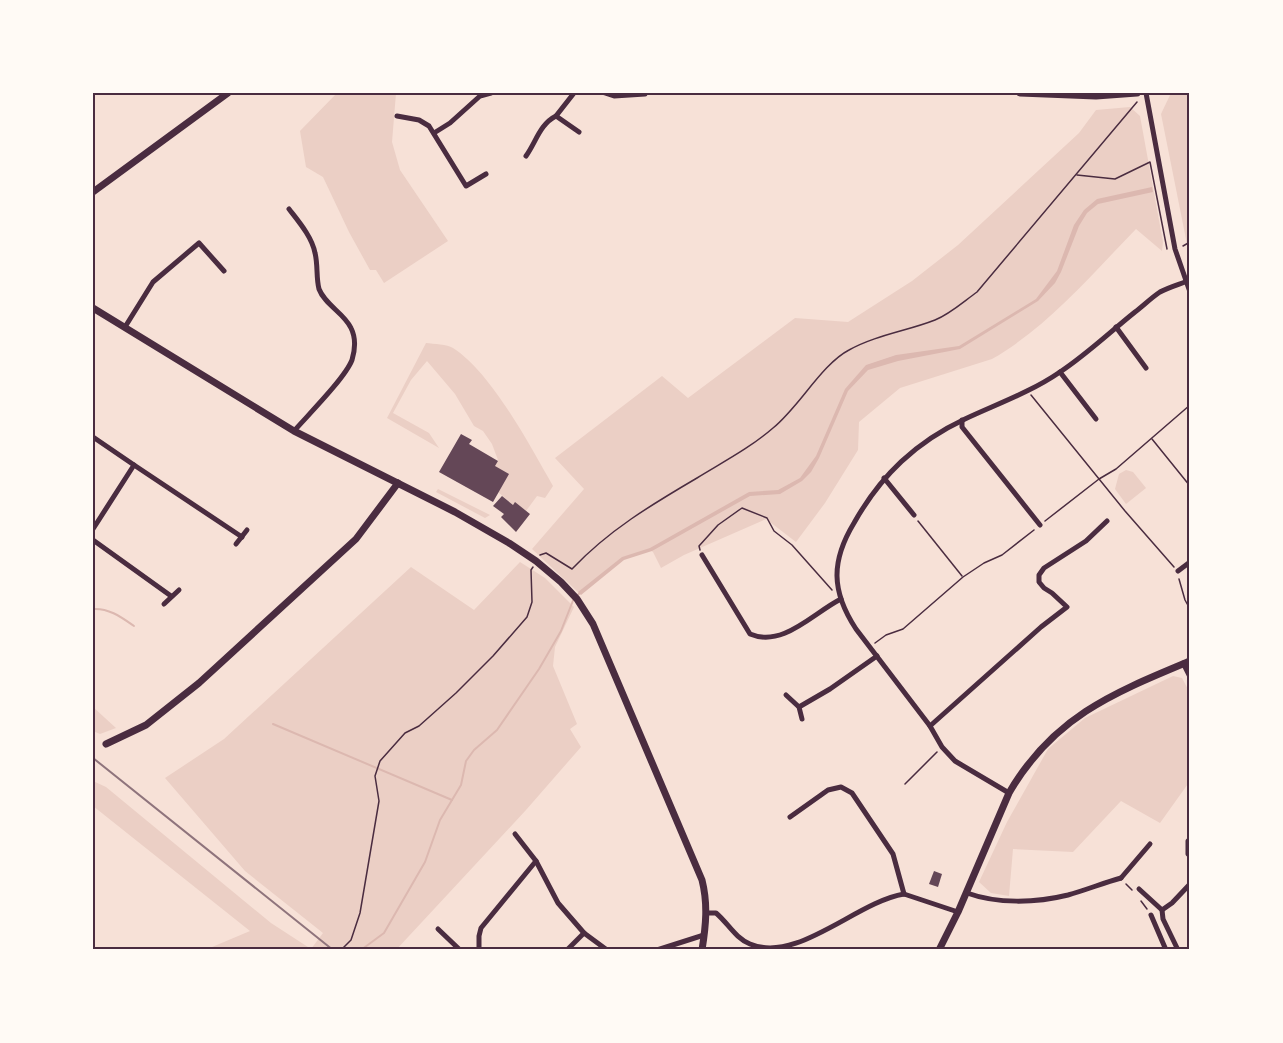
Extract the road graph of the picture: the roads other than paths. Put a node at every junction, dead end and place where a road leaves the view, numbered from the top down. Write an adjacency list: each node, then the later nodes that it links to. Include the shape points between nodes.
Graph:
1 (228, 93): 16 (street)
2 (491, 93): 13 (street, via 480,96)
3 (574, 93): 11 (street)
4 (605, 93): 7 (street, via 623,98)
5 (1020, 93): 8 (street)
6 (1146, 93): 19 (street, via 1175,249)
7 (645, 94)
8 (1096, 95): 9 (street)
9 (1138, 96)
10 (397, 116): 13 (street, via 419,120)
11 (556, 116): 12 (street); 14 (street, via 542,128)
12 (579, 132)
13 (434, 133): 15 (street, via 466,186)
14 (526, 156)
15 (486, 174)
16 (93, 192)
17 (290, 209): 28 (street, via 315,250 320,290 344,317 354,340 346,370)
18 (224, 271): 22 (street, via 199,243 153,282)
19 (1185, 282): 20 (street); 23 (street, via 1160,292)
20 (1190, 292)
21 (93, 308): 22 (street)
22 (124, 327): 28 (street)
23 (1116, 327): 24 (street); 25 (street)
24 (1146, 368)
25 (1060, 372): 26 (street); 27 (street)
26 (1096, 419)
27 (962, 420): 31 (street, via 924,443); 35 (street, via 963,427)
28 (294, 431): 32 (street)
29 (93, 437): 30 (street)
30 (134, 465): 36 (street); 38 (street)
31 (884, 478): 33 (street); 46 (street, via 865,502 841,548 836,567)
32 (398, 483): 55 (street, via 356,539 199,683 146,725); 70 (street, via 485,528 536,561 576,599 593,624 702,880)
33 (914, 515)
34 (1107, 521): 54 (street, via 1039,575 1044,588 1067,607)
35 (1040, 525)
36 (93, 529)
37 (247, 530): 38 (street)
38 (242, 537): 40 (street)
39 (93, 540): 45 (street)
40 (236, 544)
41 (702, 555): 46 (street, via 750,634 761,639 795,629)
42 (1190, 562): 43 (street)
43 (1178, 571)
44 (179, 590): 45 (street)
45 (171, 596): 47 (street)
46 (841, 599): 48 (street, via 847,615)
47 (164, 604)
48 (877, 656): 52 (street); 54 (street)
49 (1187, 662): 50 (street); 56 (street, via 1086,710 1038,751)
50 (1190, 677)
51 (786, 694): 52 (street)
52 (799, 707): 53 (street)
53 (802, 718)
54 (930, 726): 56 (street, via 955,761)
55 (106, 744)
56 (1009, 793): 67 (street)
57 (790, 817): 68 (street, via 828,790 841,787 852,793 893,854)
58 (515, 834): 62 (street)
59 (1190, 838): 61 (street)
60 (1150, 844): 63 (street)
61 (1190, 856)
62 (536, 861): 74 (street, via 558,903); 77 (street, via 481,928)
63 (1121, 878): 64 (street); 67 (street, via 1060,897 998,900)
64 (1126, 884)
65 (1190, 884): 69 (street)
66 (1139, 888): 69 (street)
67 (967, 893): 71 (street)
68 (904, 894): 70 (street, via 880,900 803,942 770,949 750,944 716,913); 71 (street)
69 (1162, 910): 84 (street, via 1162,919)
70 (706, 912): 75 (street)
71 (958, 912): 82 (street)
72 (1151, 915): 83 (street)
73 (438, 929): 76 (street)
74 (584, 933): 78 (street); 79 (street)
75 (705, 935): 80 (street); 81 (street)
76 (460, 950)
77 (479, 950)
78 (567, 950)
79 (607, 950)
80 (657, 950)
81 (702, 950)
82 (939, 950)
83 (1166, 950)
84 (1178, 950)

